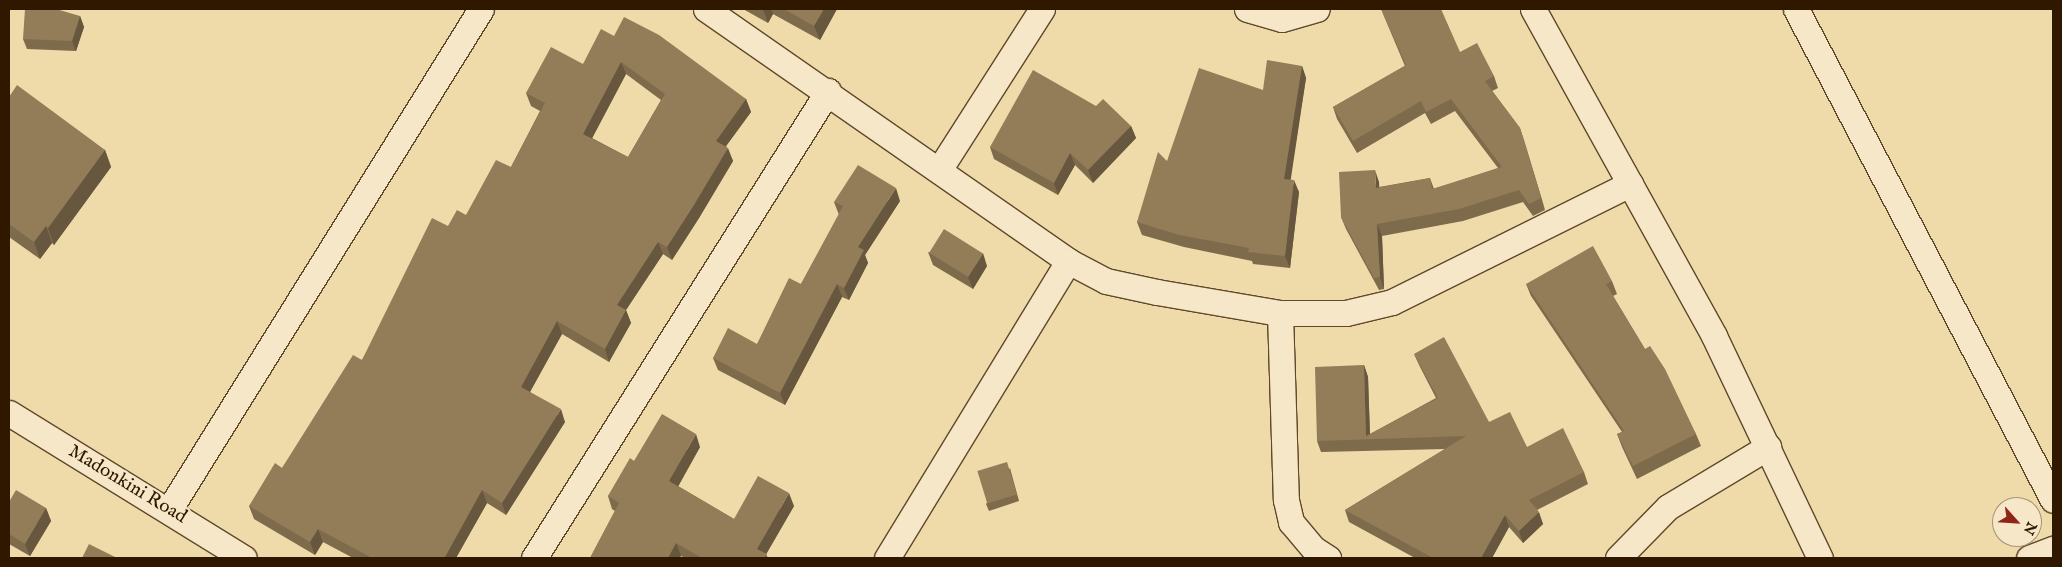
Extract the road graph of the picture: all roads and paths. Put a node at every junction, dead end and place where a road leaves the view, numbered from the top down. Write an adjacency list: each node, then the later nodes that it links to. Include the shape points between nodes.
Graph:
1 (481, 9): 16 (street)
2 (706, 9): 8 (street)
3 (1042, 9): 9 (street)
4 (1247, 9): 5 (street, via 1282,19)
5 (1317, 9)
6 (1533, 9): 10 (street)
7 (1796, 9): 15 (street)
8 (828, 91): 9 (street); 19 (street)
9 (939, 170): 11 (street)
10 (1630, 184): 12 (street, via 1392,302 1346,313); 14 (street, via 1714,336)
11 (1068, 261): 12 (street, via 1106,281); 20 (street)
12 (1280, 312): 21 (street, via 1286,500 1291,522 1314,549)
13 (9, 413): 16 (street, Madonkini Road)
14 (1768, 446): 22 (street, via 1668,507); 23 (street)
15 (2053, 500)
16 (169, 510): 18 (street, Madonkini Road)
17 (2053, 549): 24 (street)
18 (244, 558)
19 (534, 558)
20 (887, 558)
21 (1328, 558)
22 (1618, 558)
23 (1820, 558)
24 (2029, 558)

